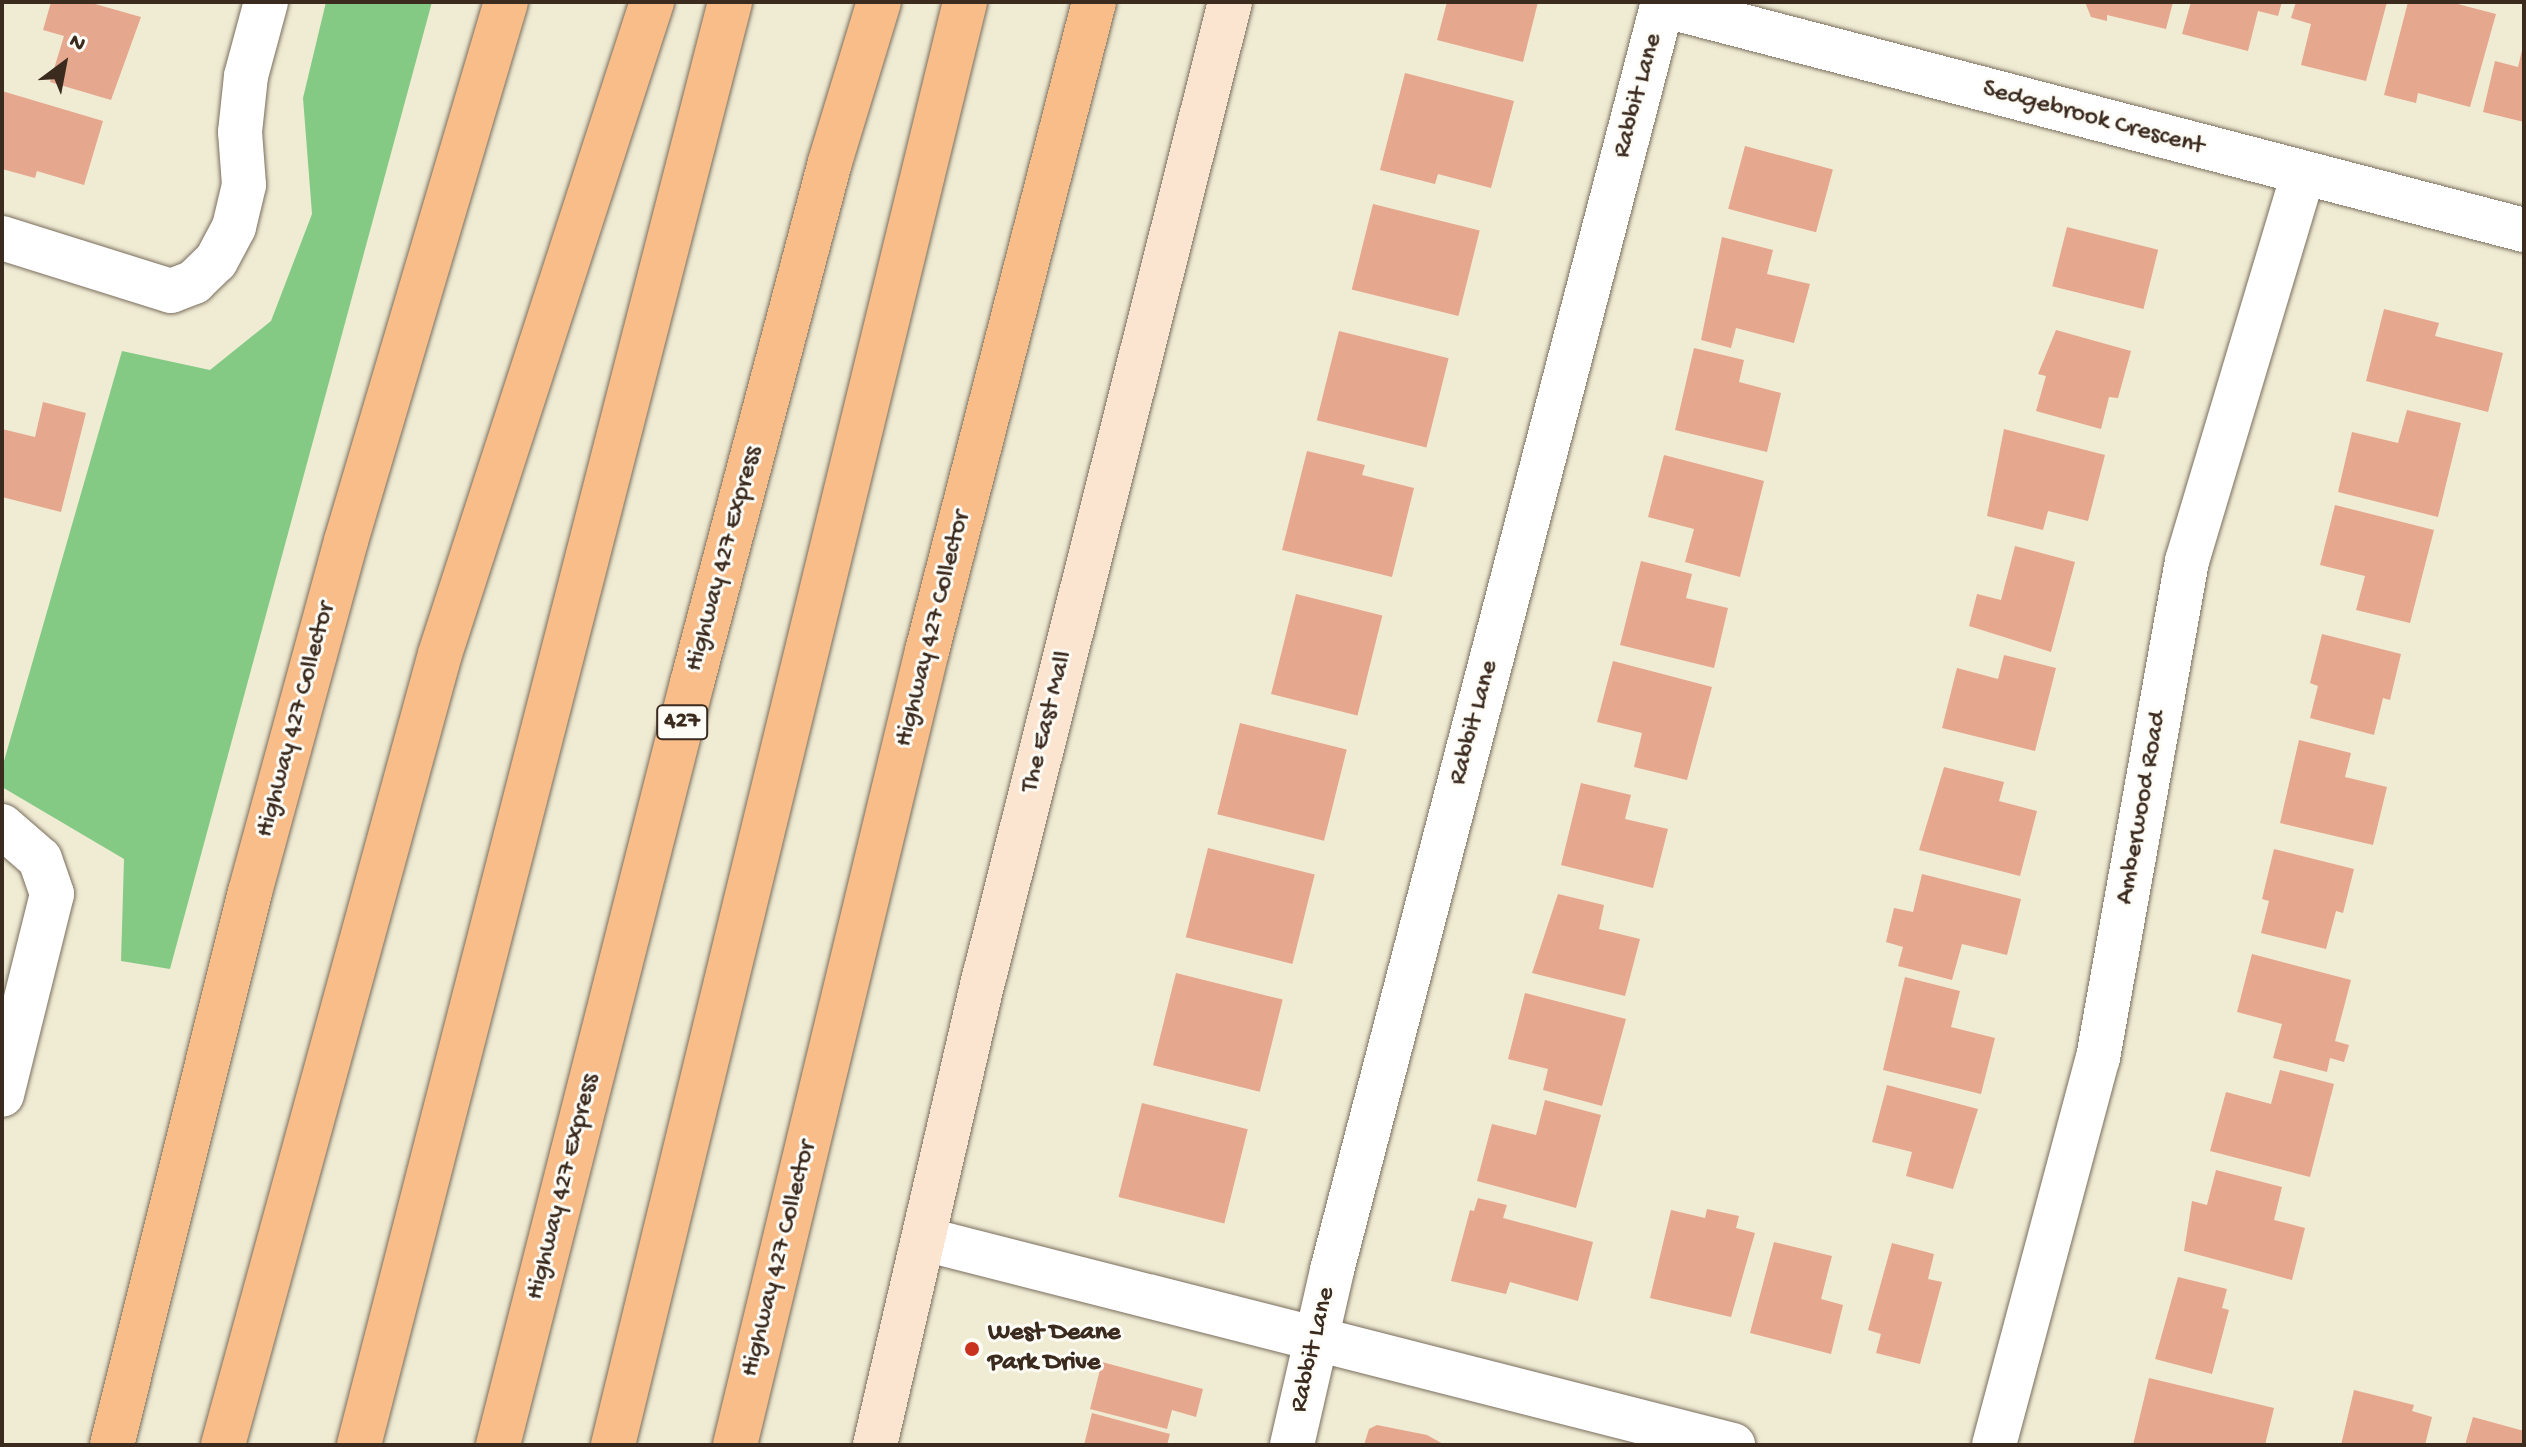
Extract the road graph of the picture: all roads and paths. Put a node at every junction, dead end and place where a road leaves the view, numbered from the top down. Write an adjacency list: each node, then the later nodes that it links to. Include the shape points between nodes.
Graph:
1 (266, 2): 12 (street, via 246,76 240,132 244,185 234,227 216,261 194,282 171,291 139,284)
2 (506, 2): 17 (highway, Highway 427 Collector, via 346,541 258,862)
3 (652, 2): 18 (highway, via 440,654)
4 (730, 2): 19 (highway)
5 (879, 2): 20 (highway, Highway 427 Express / 427, via 830,162 696,668)
6 (965, 2): 21 (highway)
7 (1094, 2): 22 (highway, Highway 427 Collector, via 927,651)
8 (1230, 2): 15 (main road, The East Mall, via 988,958)
9 (1663, 3): 10 (street, Sedgebrook Crescent); 16 (street, Rabbit Lane)
10 (2303, 174): 11 (street, Sedgebrook Crescent); 26 (street, Amberwood Road, via 2187,561 2098,1058)
11 (2524, 230)
12 (2, 238)
13 (2, 826): 14 (street, via 40,859 52,894)
14 (2, 1095)
15 (924, 1239): 16 (street); 23 (main road, The East Mall)
16 (1317, 1341): 24 (street, Rabbit Lane); 25 (street)
17 (112, 1445)
18 (223, 1445)
19 (359, 1445)
20 (498, 1445)
21 (613, 1445)
22 (735, 1445)
23 (875, 1445)
24 (1292, 1445)
25 (1733, 1445)
26 (1994, 1445)

